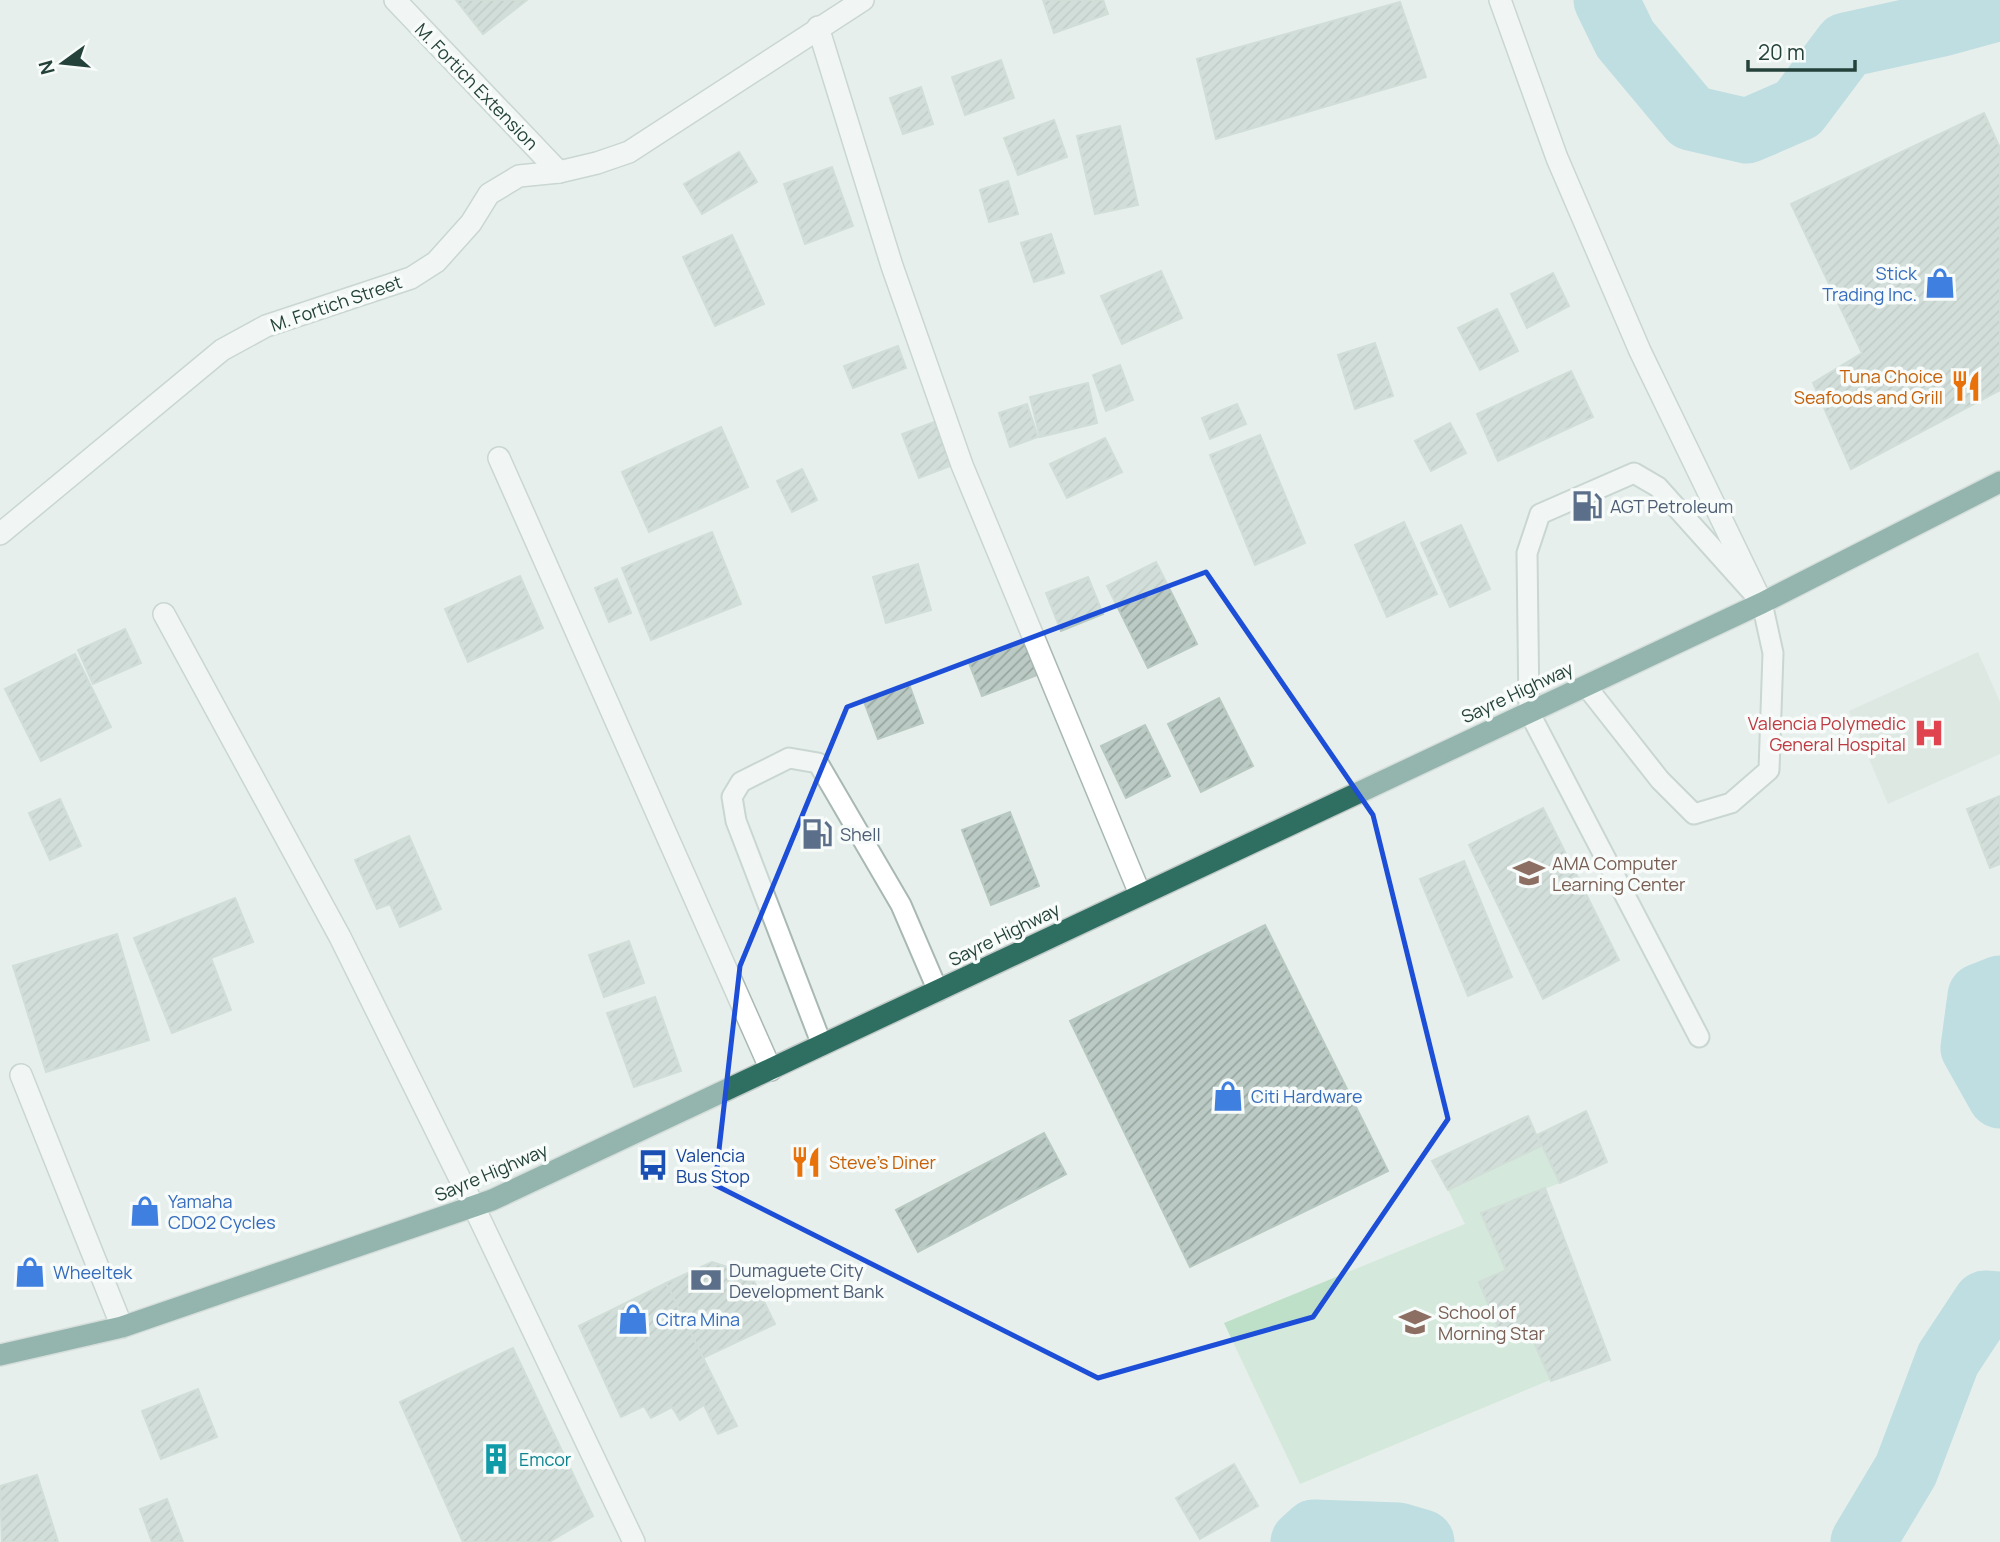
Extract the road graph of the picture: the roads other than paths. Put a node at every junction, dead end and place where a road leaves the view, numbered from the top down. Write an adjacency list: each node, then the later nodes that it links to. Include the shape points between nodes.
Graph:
1 (395, 0): 5 (street, M. Fortich Extension)
2 (863, 0): 4 (street, M. Fortich Street)
3 (1500, 0): 9 (street, via 1557,158 1634,338)
4 (818, 27): 5 (street, M. Fortich Street, via 629,152); 13 (street, via 892,266 962,465)
5 (559, 172): 8 (street, M. Fortich Street, via 519,176 489,194 471,223 436,262 411,278 267,326 222,350)
6 (499, 458): 17 (street)
7 (2000, 482): 9 (highway, Sayre Highway)
8 (0, 534)
9 (1762, 603): 11 (highway, Sayre Highway); 11 (lane, via 1773,653 1769,770 1731,803 1694,814 1660,780); 12 (lane, via 1658,487 1634,473 1540,514 1527,553)
10 (164, 614): 19 (street, via 340,937)
11 (1586, 685): 12 (highway, Sayre Highway)
12 (1529, 712): 13 (highway, Sayre Highway); 15 (lane)
13 (1140, 894): 14 (highway, Sayre Highway)
14 (938, 991): 16 (highway, Sayre Highway); 16 (lane, via 901,905 818,763 789,758 741,782 732,797 736,821)
15 (1699, 1037)
16 (822, 1045): 17 (highway, Sayre Highway)
17 (771, 1070): 19 (highway, Sayre Highway)
18 (21, 1075): 20 (street)
19 (474, 1207): 20 (highway, Sayre Highway); 22 (street)
20 (122, 1327): 21 (highway, Sayre Highway)
21 (0, 1355)
22 (634, 1542)

